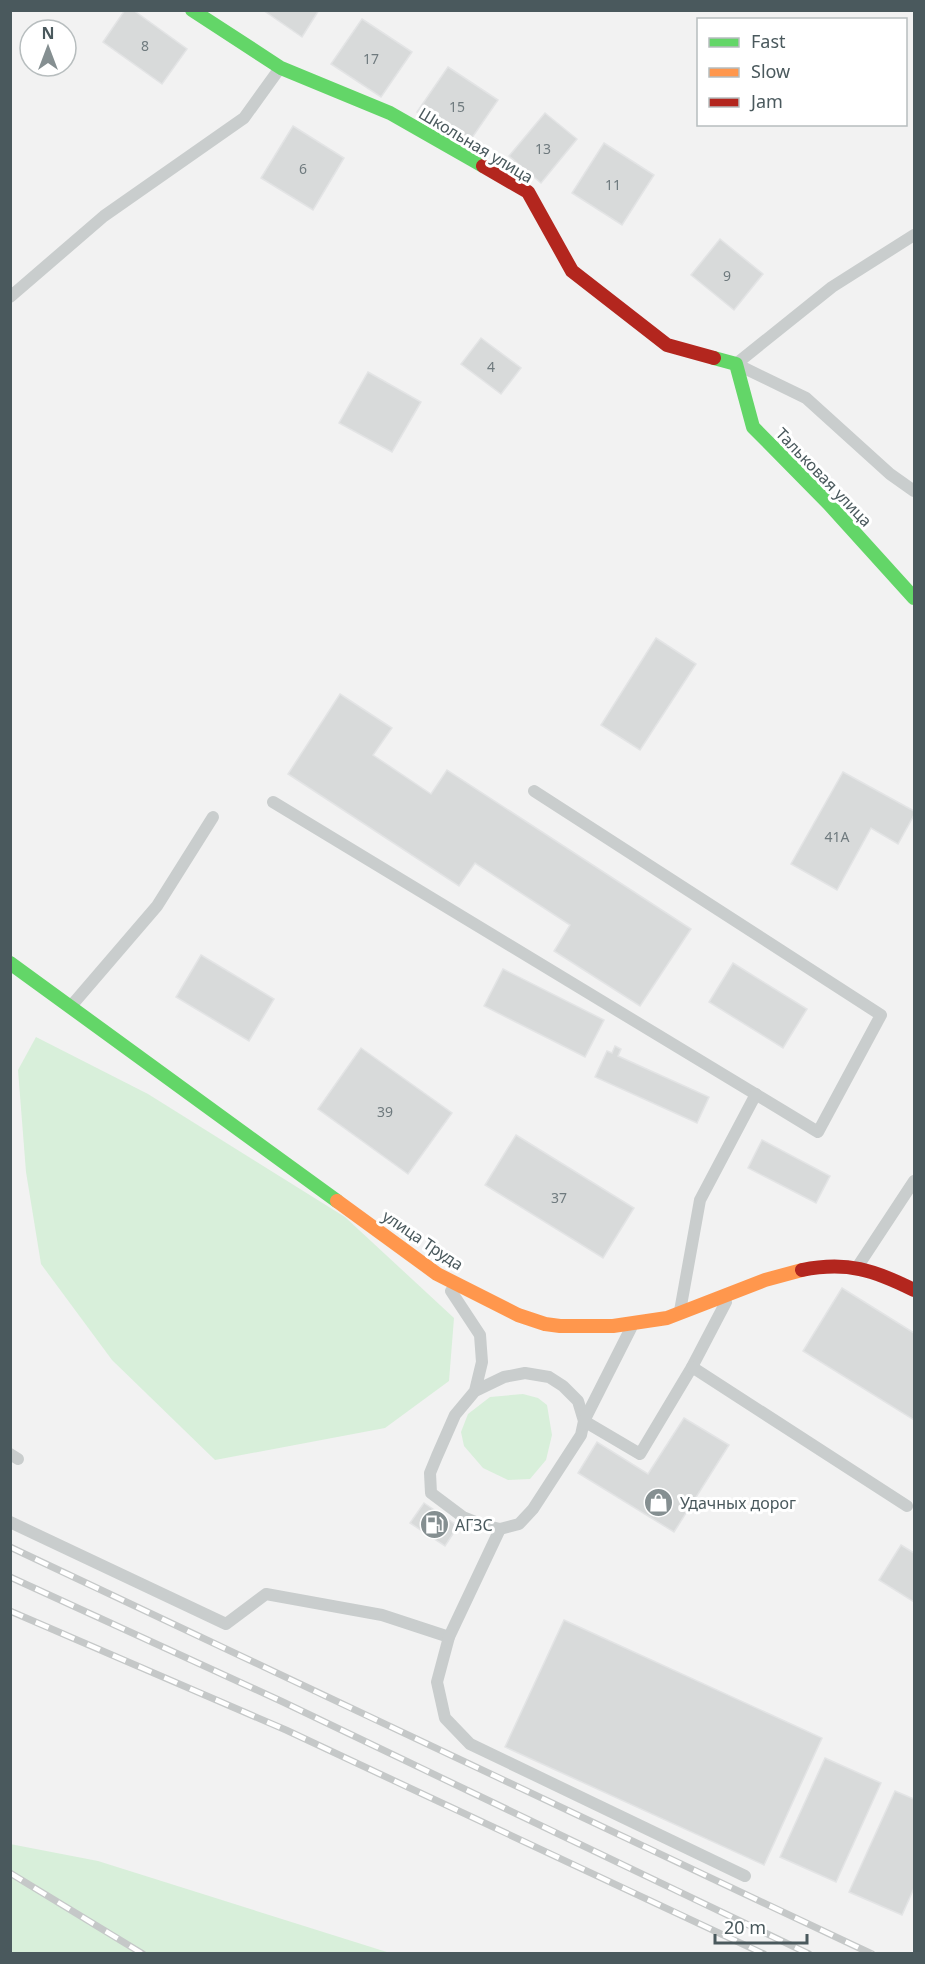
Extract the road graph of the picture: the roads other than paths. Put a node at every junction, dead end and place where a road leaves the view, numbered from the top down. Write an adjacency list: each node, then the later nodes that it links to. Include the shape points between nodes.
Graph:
1 (192, 10): 2 (main road, Школьная улица)
2 (280, 68): 4 (lane, via 244,118 104,216); 5 (main road, Школьная улица, via 390,113 528,192 572,271 667,345)
3 (915, 235): 5 (lane, via 832,287)
4 (10, 297)
5 (736, 364): 6 (lane, via 806,398 890,474); 7 (main road, Тальковая улица, via 753,427)
6 (915, 491)
7 (915, 598)
8 (534, 791): 13 (lane, via 881,1015 818,1132)
9 (273, 802): 13 (lane)
10 (213, 817): 12 (lane, via 157,906)
11 (10, 963): 12 (main road, улица Труда)
12 (71, 1006): 16 (main road, улица Труда)
13 (756, 1094): 19 (lane, via 700,1200)
14 (915, 1180): 15 (lane)
15 (858, 1267): 17 (main road, улица Труда); 18 (main road, улица Труда, via 808,1268)
16 (437, 1274): 20 (main road, улица Труда, via 545,1324); 22 (lane, via 480,1335 482,1362)
17 (915, 1290)
18 (731, 1293): 19 (main road, улица Труда); 21 (lane)
19 (679, 1315): 20 (main road, улица Труда)
20 (632, 1326): 23 (lane)
21 (692, 1367): 23 (lane, via 640,1454); 24 (lane)
22 (475, 1391): 23 (lane, via 504,1377 525,1373 549,1377 578,1401); 26 (lane, via 455,1415 437,1456 430,1473 431,1493 463,1517)
23 (584, 1421): 26 (lane, via 581,1435 532,1509 519,1524)
24 (907, 1506)
25 (10, 1522): 27 (lane, via 225,1624 266,1594 382,1615)
26 (500, 1529): 27 (lane)
27 (449, 1636): 28 (lane, via 437,1682 445,1718 470,1744)
28 (745, 1876)

